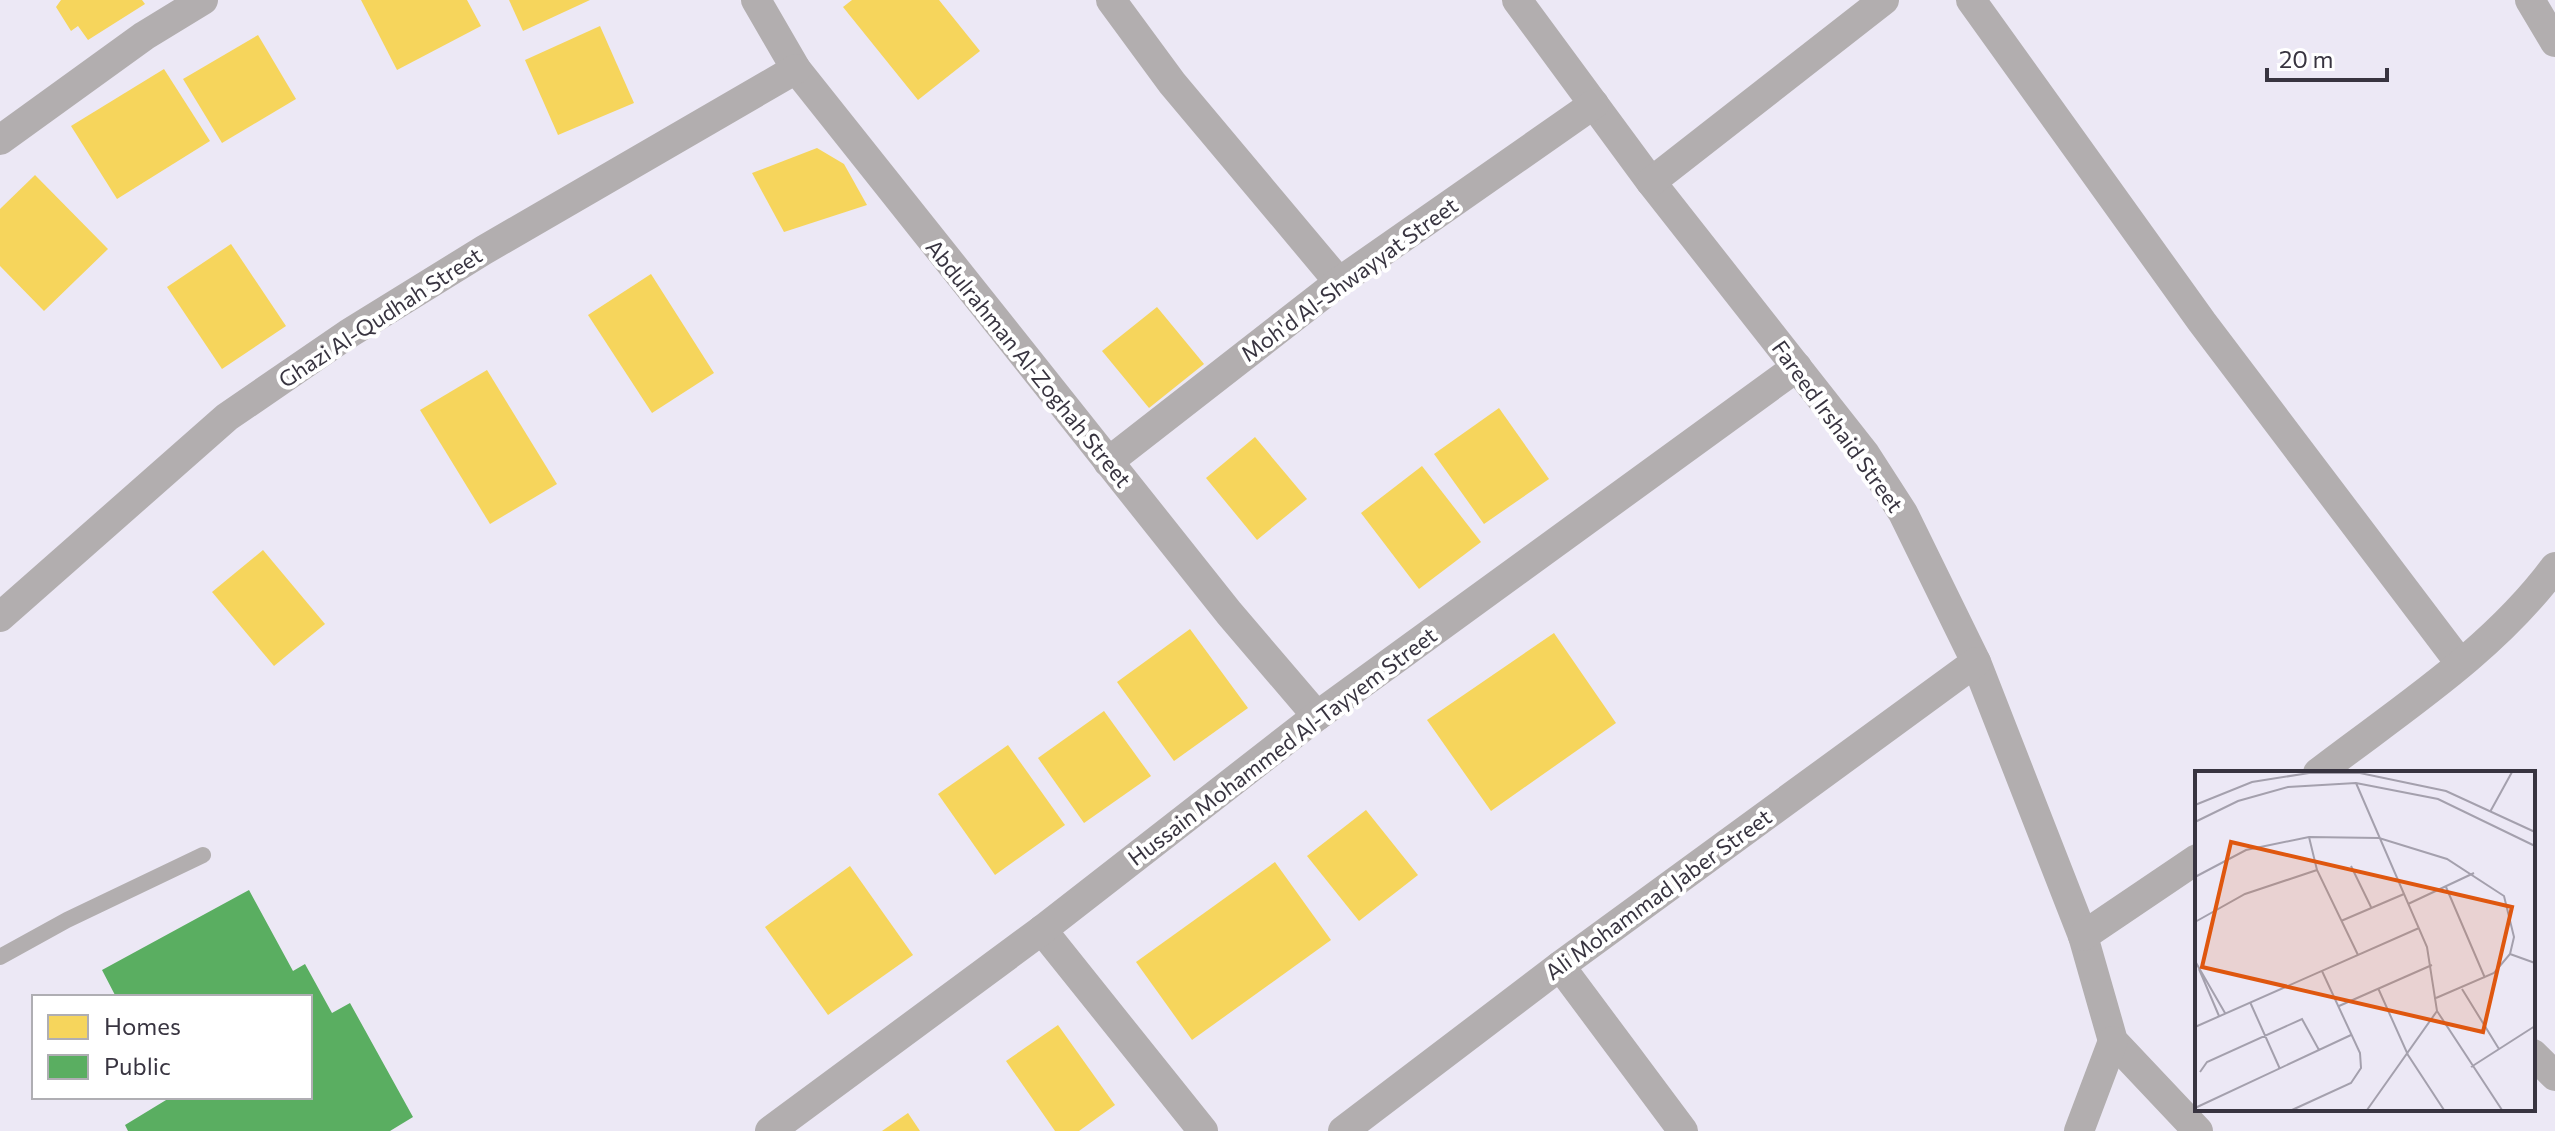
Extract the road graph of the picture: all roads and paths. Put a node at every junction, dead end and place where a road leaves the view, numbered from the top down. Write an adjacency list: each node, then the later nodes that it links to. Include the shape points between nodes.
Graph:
1 (203, 0): 11 (street)
2 (756, 0): 9 (street, Abdulrahman Al-Zoghah Street)
3 (1111, 0): 13 (street, via 1172,83)
4 (1517, 0): 10 (street, Fareed Irshaid Street)
5 (1884, 0): 12 (street)
6 (1971, 0): 19 (street, via 2202,322)
7 (2530, 0): 8 (street)
8 (2555, 42)
9 (796, 69): 15 (street, Abdulrahman Al-Zoghah Street); 17 (street, Ghazi Al-Qudhah Street, via 348,334 215,428)
10 (1594, 104): 12 (street, Fareed Irshaid Street); 13 (street, Moh'd Al-Shwayyat Street)
11 (0, 140)
12 (1651, 182): 14 (street, Fareed Irshaid Street)
13 (1339, 282): 15 (street, Moh'd Al-Shwayyat Street)
14 (1797, 367): 18 (street, Fareed Irshaid Street, via 1903,513); 20 (street, Hussain Mohammed Al-Tayyem Street)
15 (1108, 462): 20 (street, Abdulrahman Al-Zoghah Street)
16 (2555, 567): 19 (street, via 2527,605)
17 (0, 617)
18 (1976, 662): 25 (street, Fareed Irshaid Street); 27 (street, Ali Mohammad Jaber Street)
19 (2460, 663): 21 (street)
20 (1317, 716): 24 (street, Hussain Mohammed Al-Tayyem Street)
21 (2321, 771)
22 (203, 855): 26 (lane)
23 (2195, 860): 25 (street)
24 (1042, 930): 31 (street, Hussain Mohammed Al-Tayyem Street); 32 (street)
25 (2083, 936): 28 (street, Fareed Irshaid Street)
26 (0, 957)
27 (1560, 966): 33 (street, Ali Mohammad Jaber Street); 34 (street)
28 (2113, 1041): 35 (street); 36 (street, Fareed Irshaid Street)
29 (2535, 1056): 30 (street)
30 (2555, 1076)
31 (770, 1131)
32 (1203, 1131)
33 (1343, 1131)
34 (1683, 1131)
35 (2079, 1131)
36 (2198, 1131)

